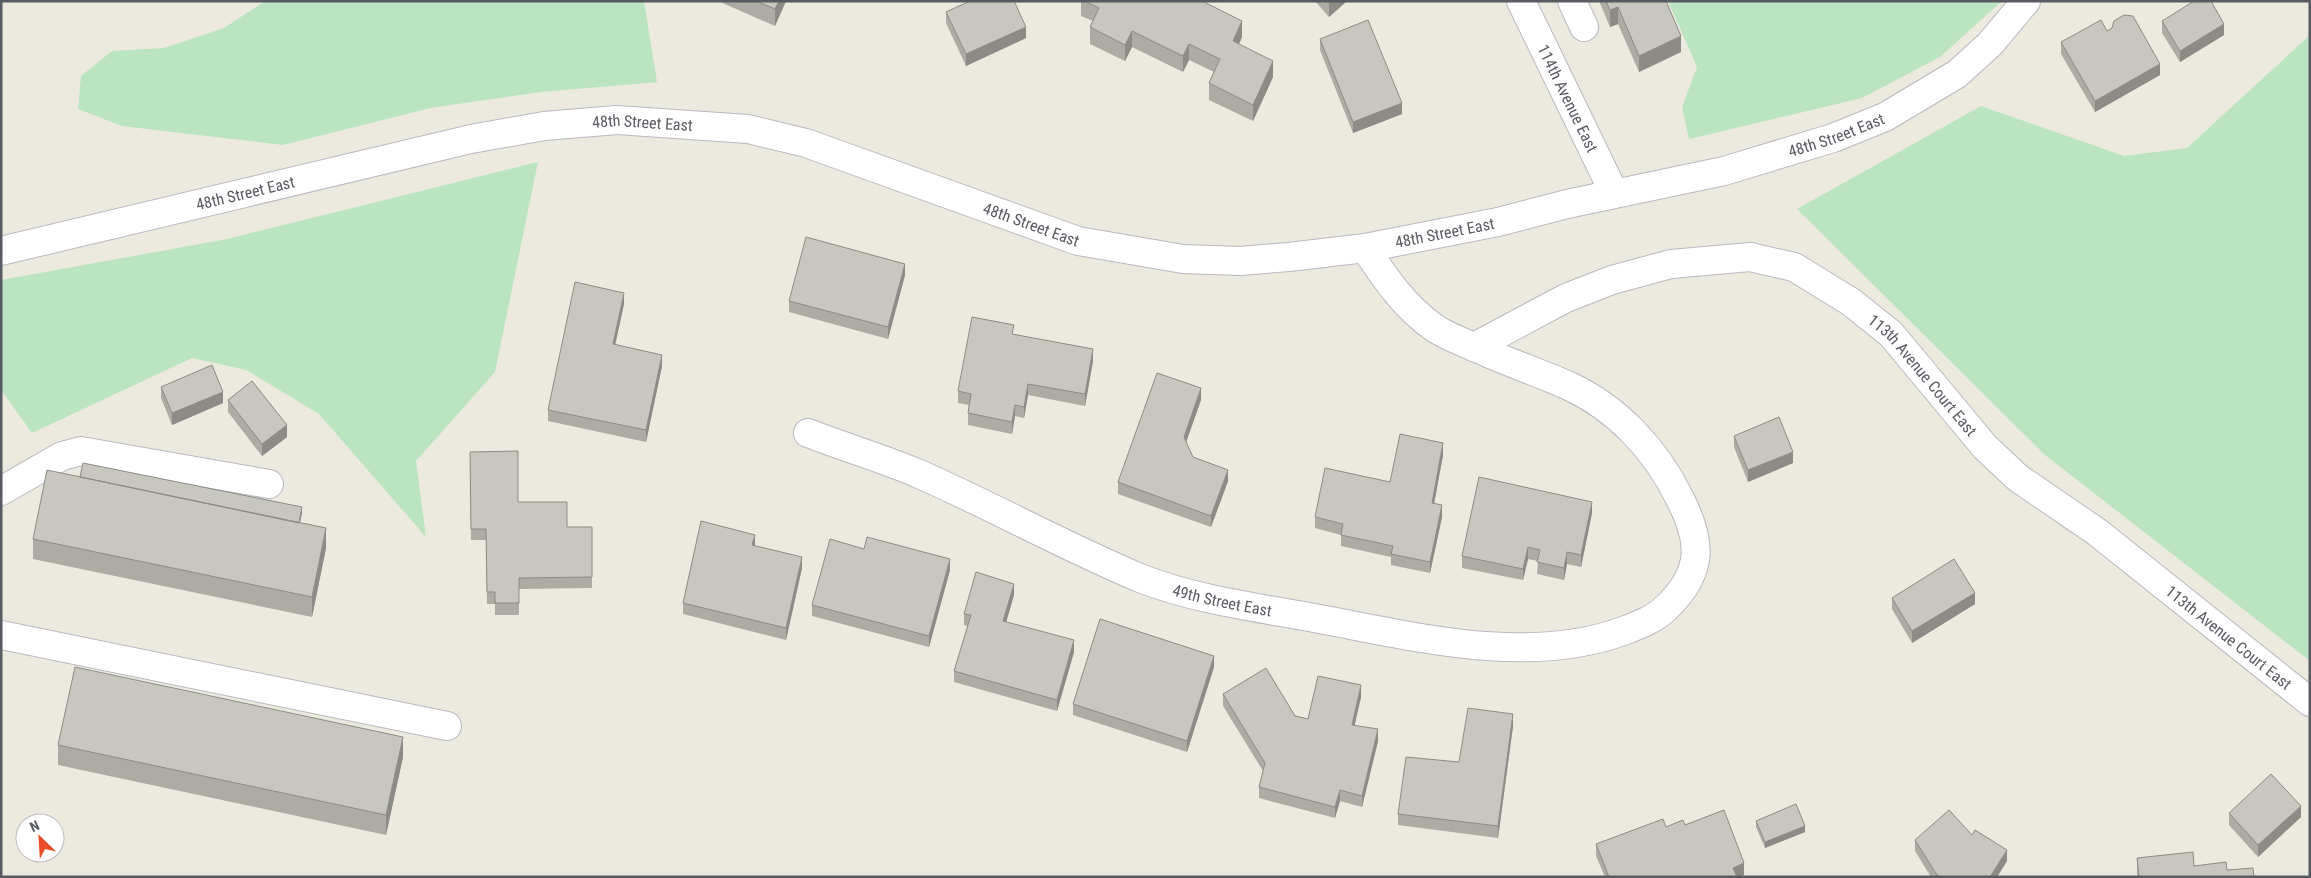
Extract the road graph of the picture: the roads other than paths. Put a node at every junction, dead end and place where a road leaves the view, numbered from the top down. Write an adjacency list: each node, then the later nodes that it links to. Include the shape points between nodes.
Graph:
1 (1521, 1): 5 (street, 114th Avenue East)
2 (1572, 1): 4 (street)
3 (2026, 1): 5 (street, 48th Street East, via 1990,44 1957,74 1885,117 1833,138 1724,172)
4 (1584, 27)
5 (1614, 193): 6 (street, 48th Street East, via 1498,222)
6 (1365, 248): 7 (street, 48th Street East, via 1240,261 1183,260 1151,255 1078,240 806,143 748,129 617,120 544,126 471,139); 8 (street, via 1390,286 1416,314 1438,330)
7 (1, 252)
8 (1474, 346): 9 (street, 49th Street East, via 1571,386 1603,405 1647,444 1680,498 1698,547 1692,576 1660,614 1604,638 1568,646 1516,646 1450,643 1213,599 1142,579 914,472); 13 (street, 113th Avenue Court East, via 1566,298 1612,280 1670,264 1750,257 1794,267 1851,302 1891,334 1985,446 2018,478 2097,532)
9 (808, 434)
10 (269, 484): 11 (street, via 81,451 62,456)
11 (1, 491)
12 (1, 635): 14 (street)
13 (2310, 702)
14 (447, 726)

